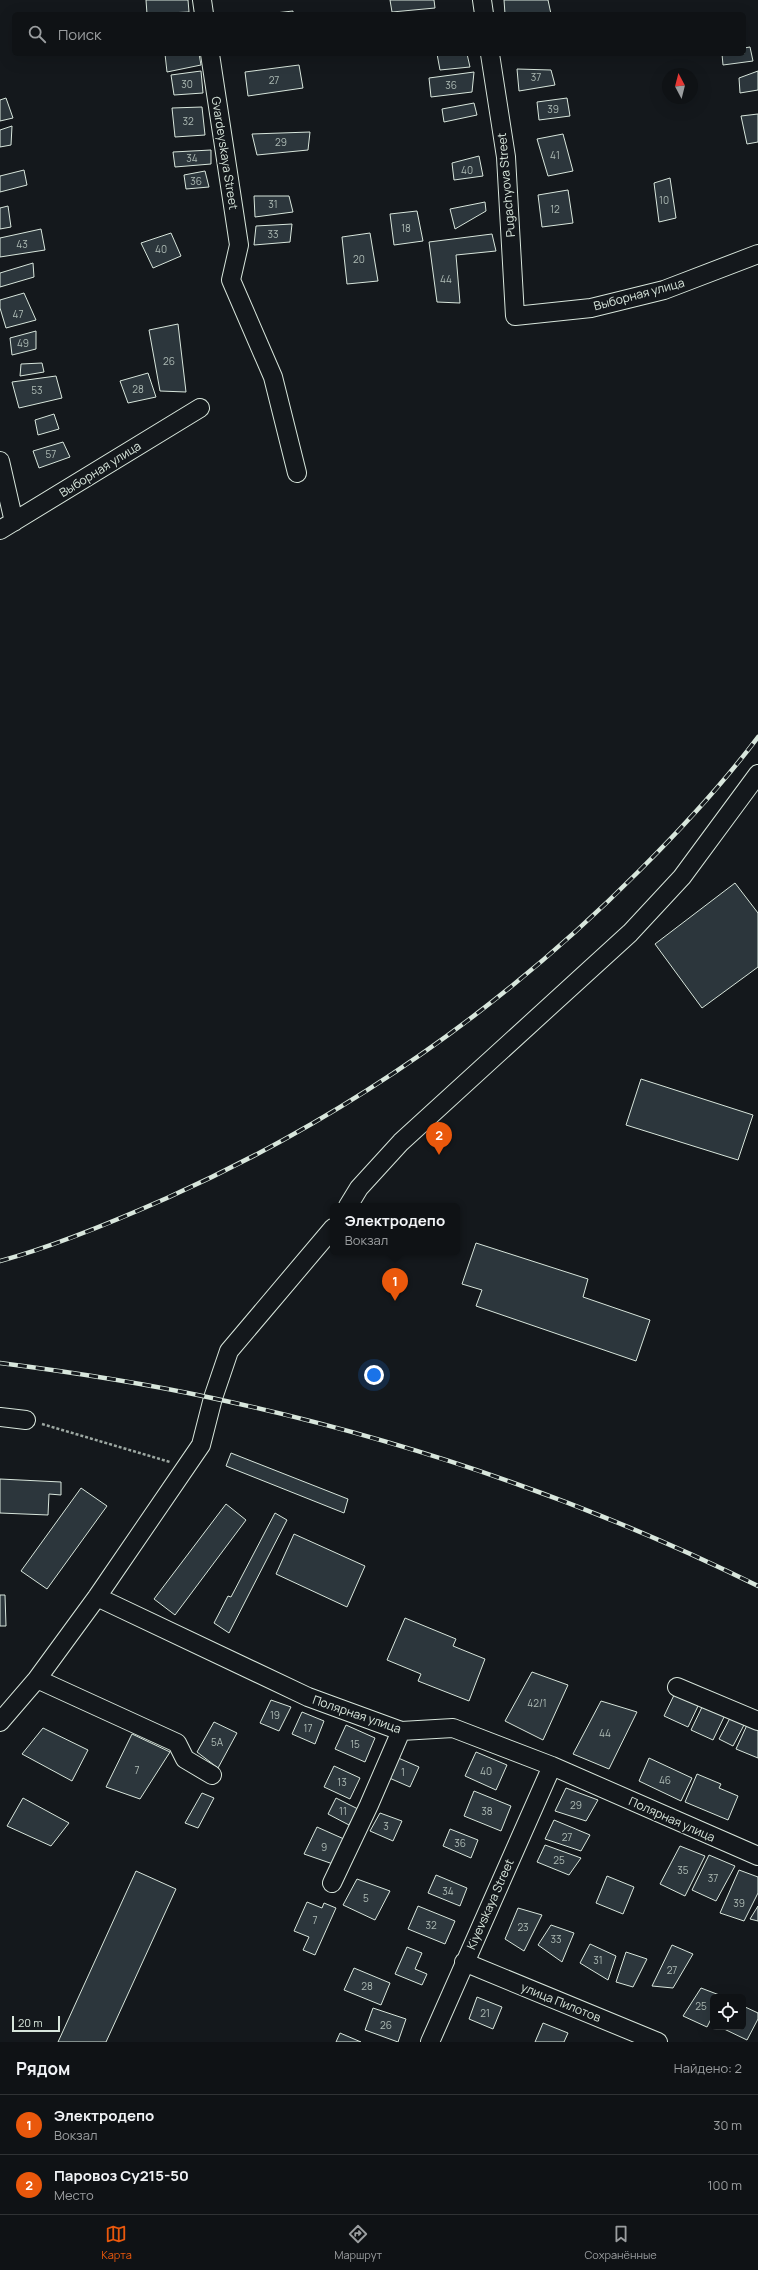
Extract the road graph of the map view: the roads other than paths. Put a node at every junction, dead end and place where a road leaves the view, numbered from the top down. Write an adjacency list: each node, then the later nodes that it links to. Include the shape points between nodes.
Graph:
1 (202, 0): 3 (street)
2 (482, 0): 4 (street)
3 (204, 12)
4 (484, 12)
5 (210, 56): 11 (street, Gvardeyskaya Street, via 239,245 231,280 273,376)
6 (490, 56): 8 (street, Pugachyova Street, via 506,157)
7 (758, 254): 8 (street, Выборная улица, via 664,290 591,308)
8 (515, 316)
9 (200, 408): 12 (street, Выборная улица)
10 (0, 461): 12 (street)
11 (297, 473)
12 (7, 526)
13 (758, 774): 14 (street, via 682,877 630,933 401,1142 359,1188)
14 (350, 1203)
15 (330, 1232): 18 (street, via 229,1351 201,1445)
16 (0, 1417): 17 (street)
17 (26, 1420)
18 (97, 1597): 19 (street); 23 (street, Полярная улица, via 308,1697)
19 (37, 1678): 22 (street); 25 (street, via 177,1743 185,1759)
20 (677, 1687): 21 (street)
21 (758, 1721)
22 (0, 1722)
23 (401, 1731): 24 (street, Полярная улица, via 453,1728); 27 (street)
24 (552, 1766): 26 (street, Полярная улица); 28 (street, Kiyevskaya Street)
25 (212, 1775)
26 (758, 1856)
27 (332, 1883)
28 (464, 1962): 29 (street, Kiyevskaya Street); 30 (street, улица Пилотов)
29 (430, 2042)
30 (658, 2042)

